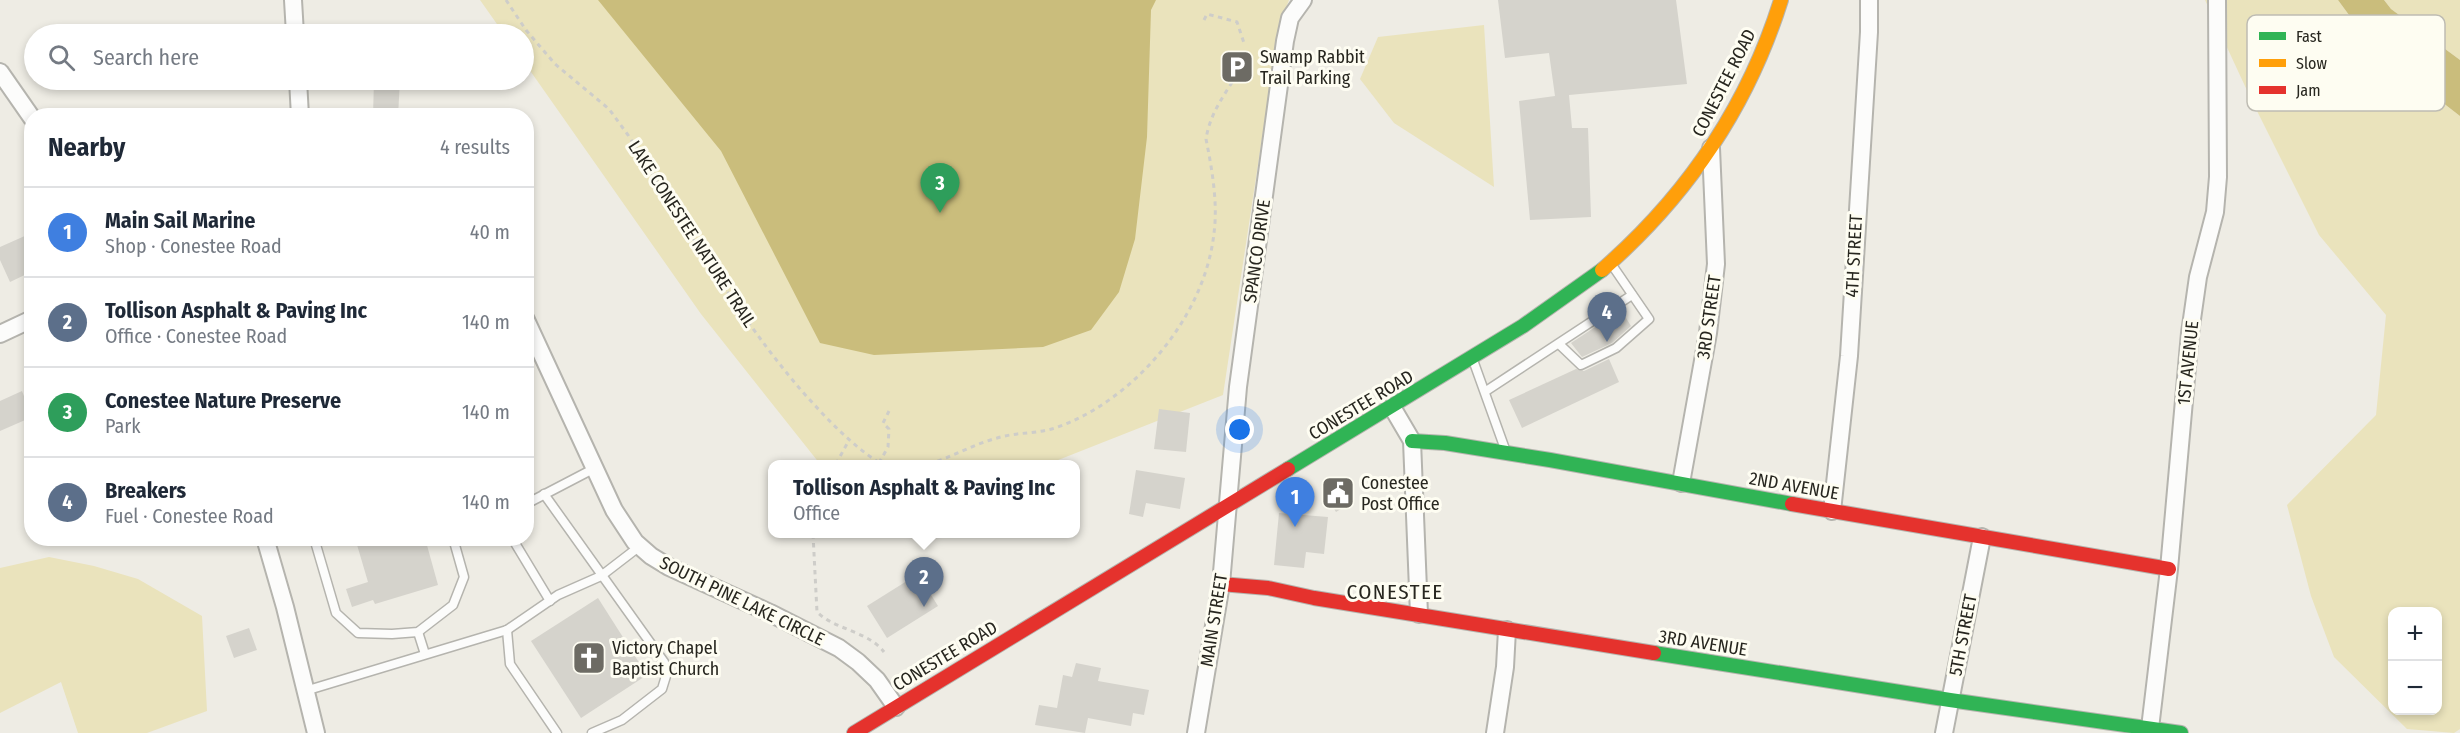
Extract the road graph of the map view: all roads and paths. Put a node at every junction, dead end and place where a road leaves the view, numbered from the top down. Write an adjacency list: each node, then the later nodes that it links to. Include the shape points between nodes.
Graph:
1 (293, 0): 8 (street)
2 (506, 0): 9 (path, LAKE CONESTEE NATURE TRAIL)
3 (1303, 0): 39 (street, SPANCO DRIVE, via 1290,18 1285,40 1238,387)
4 (1781, 0): 17 (street, CONESTEE ROAD, via 1759,62)
5 (1869, 0): 40 (street, 4TH STREET, via 1849,356)
6 (2217, 0): 48 (street, 1ST AVENUE, via 2218,177 2215,212 2198,277 2190,333)
7 (1204, 20): 11 (path, via 1206,14 1237,22)
8 (294, 24)
9 (522, 24)
10 (534, 39): 28 (path, LAKE CONESTEE NATURE TRAIL, via 555,64 609,110 750,326 805,394)
11 (1244, 43)
12 (0, 72): 15 (street)
13 (1238, 73): 34 (path, via 1212,116 1206,139 1215,218 1206,273 1191,306 1153,362 1108,403 1054,428 997,438)
14 (299, 90): 16 (street)
15 (25, 108)
16 (300, 108)
17 (1711, 148): 18 (street, CONESTEE ROAD, via 1638,237); 36 (street, 3RD STREET, via 1716,264)
18 (1611, 262): 19 (lane); 24 (street, CONESTEE ROAD, via 1579,288)
19 (1632, 295): 23 (lane); 23 (lane, via 1649,319 1616,348 1581,365)
20 (24, 323): 21 (street)
21 (0, 334)
22 (534, 337): 35 (street, SOUTH PINE LAKE CIRCLE)
23 (1559, 344): 25 (lane)
24 (1472, 358): 25 (lane); 26 (street, CONESTEE ROAD)
25 (1486, 391): 30 (lane)
26 (1392, 408): 29 (street); 39 (street, CONESTEE ROAD)
27 (889, 411): 33 (path, via 883,423 889,429 888,447)
28 (849, 440): 31 (path); 32 (path, LAKE CONESTEE NATURE TRAIL)
29 (1412, 441): 30 (street, 2ND AVENUE); 52 (street)
30 (1506, 453): 36 (street, 2ND AVENUE)
31 (839, 460)
32 (874, 460)
33 (882, 460)
34 (942, 460)
35 (595, 468): 37 (lane); 47 (street, SOUTH PINE LAKE CIRCLE, via 623,525)
36 (1681, 483): 40 (street, 2ND AVENUE)
37 (544, 494): 38 (lane); 49 (lane)
38 (534, 500)
39 (1228, 506): 50 (street, MAIN STREET); 60 (street, CONESTEE ROAD)
40 (1832, 511): 41 (street, 2ND AVENUE)
41 (1982, 537): 48 (street, 2ND AVENUE); 59 (street, 5TH STREET)
42 (813, 538): 56 (path, via 817,612 878,644)
43 (267, 546): 58 (street)
44 (316, 546): 55 (lane, via 336,613 358,633)
45 (455, 546): 55 (lane, via 464,577 453,605)
46 (517, 546): 51 (lane)
47 (640, 546): 49 (lane); 60 (street, SOUTH PINE LAKE CIRCLE, via 669,567 839,648 877,680)
48 (2169, 568): 61 (street, 1ST AVENUE)
49 (602, 576): 51 (lane); 64 (lane, via 664,662 666,676 662,689 622,720)
50 (1221, 584): 52 (street, 3RD AVENUE, via 1245,584); 66 (street, MAIN STREET)
51 (550, 601): 53 (lane)
52 (1419, 614): 54 (street, 3RD AVENUE)
53 (507, 630): 57 (lane); 63 (lane, via 510,664)
54 (1508, 630): 59 (street, 3RD AVENUE); 67 (street)
55 (418, 632): 57 (lane)
56 (884, 652)
57 (425, 654): 58 (lane)
58 (305, 691): 62 (street)
59 (1950, 700): 61 (street, 3RD AVENUE); 68 (street, 5TH STREET)
60 (896, 707): 65 (street, CONESTEE ROAD)
61 (2150, 728): 69 (street, 3RD AVENUE)
62 (316, 733)
63 (557, 733)
64 (592, 733)
65 (854, 733)
66 (1196, 733)
67 (1495, 733)
68 (1944, 733)
69 (2181, 733)

